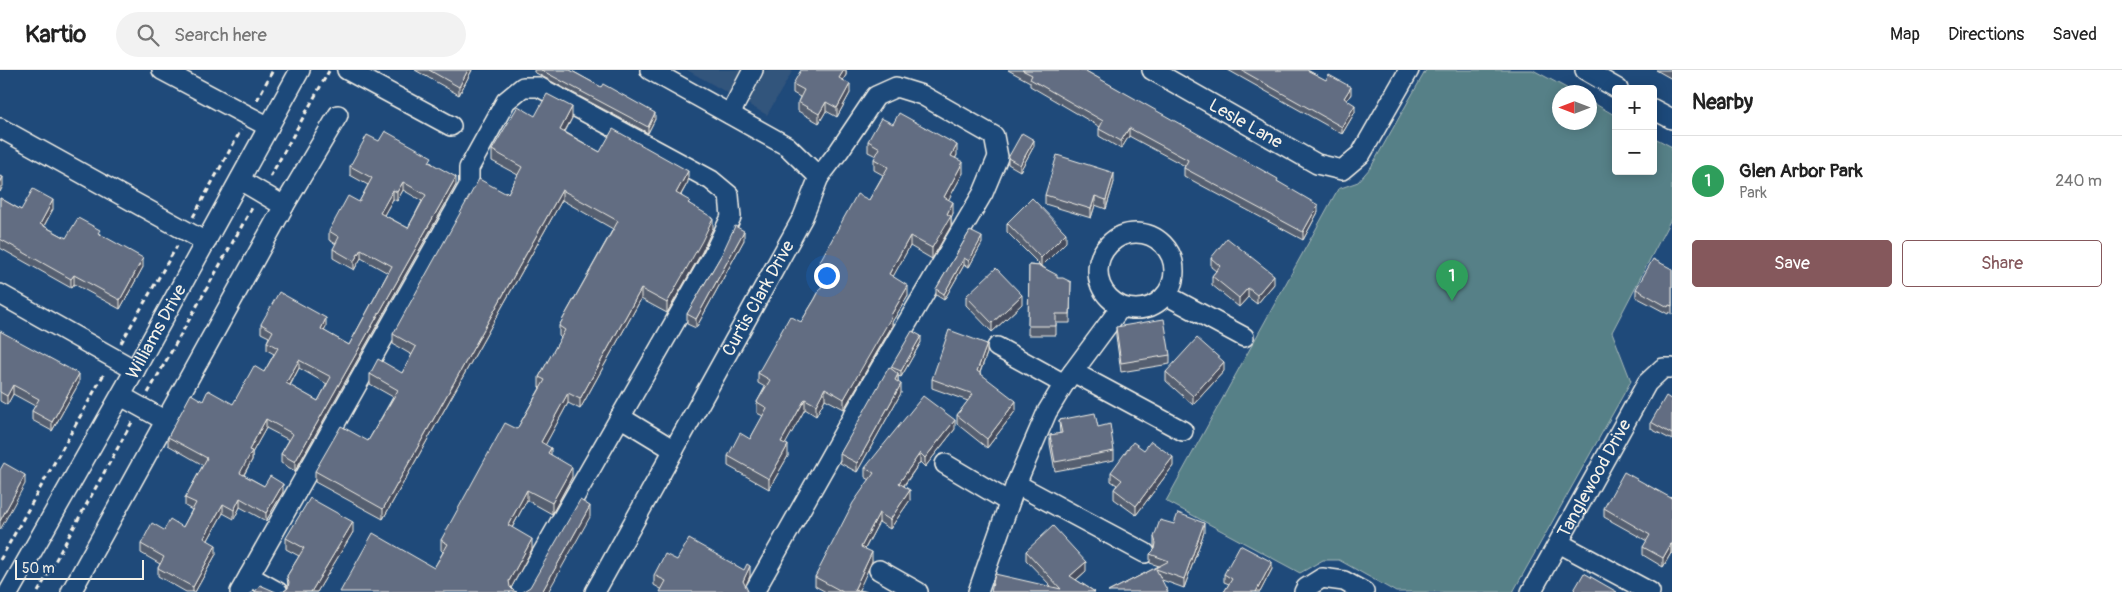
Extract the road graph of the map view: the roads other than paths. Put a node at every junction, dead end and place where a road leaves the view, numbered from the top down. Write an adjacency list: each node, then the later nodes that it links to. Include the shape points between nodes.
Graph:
1 (162, 70): 15 (street)
2 (300, 70): 15 (street, Williams Drive)
3 (347, 70): 14 (street)
4 (650, 70): 12 (street)
5 (754, 70): 12 (street)
6 (1152, 70): 7 (street, Lesle Lane, via 1317,164 1342,170 1361,154)
7 (1409, 70)
8 (1585, 70): 9 (street)
9 (1612, 86)
10 (1657, 111): 13 (street)
11 (338, 114): 19 (street)
12 (730, 114): 17 (street, via 787,146)
13 (1672, 119)
14 (450, 126)
15 (269, 127): 18 (street, Williams Drive)
16 (0, 128): 20 (street)
17 (819, 177): 33 (street, Curtis Clark Drive, via 803,217); 46 (street, Curtis Clark Drive, via 876,96 896,88 922,95 994,136 998,157 983,193)
18 (240, 180): 19 (street); 20 (street, Williams Drive)
19 (284, 206): 31 (street)
20 (206, 242): 27 (street, Williams Drive)
21 (0, 294): 27 (street)
22 (1166, 295): 23 (street, via 1140,310); 23 (street, via 1174,275 1170,253 1154,237 1143,233 1127,234 1112,241 1104,250 1098,271 1104,293); 24 (street)
23 (1121, 307): 28 (street)
24 (1244, 337)
25 (997, 347): 28 (street)
26 (1668, 368): 37 (street, Tanglewood Drive, via 1646,383)
27 (135, 370): 29 (street, Williams Drive)
28 (1069, 378): 32 (street); 35 (street, via 1047,412)
29 (121, 396): 31 (street); 41 (street, Williams Drive)
30 (620, 417): 33 (street); 40 (street, via 712,257 731,217 729,195 711,180 539,87 523,87 506,101 470,168 469,186); 44 (street)
31 (166, 421): 42 (street)
32 (1183, 431)
33 (674, 450): 45 (street, Curtis Clark Drive)
34 (945, 464): 36 (street)
35 (1016, 484): 36 (street); 38 (street)
36 (1009, 502): 48 (street)
37 (1559, 543): 51 (street, Tanglewood Drive); 52 (street)
38 (1144, 553)
39 (878, 570): 47 (street)
40 (245, 584): 43 (street)
41 (7, 586)
42 (72, 592)
43 (278, 592)
44 (520, 592)
45 (595, 592)
46 (754, 592)
47 (918, 592)
48 (978, 592)
49 (1304, 592): 50 (street, via 1322,578 1344,581)
50 (1364, 592)
51 (1531, 592)
52 (1650, 592)

